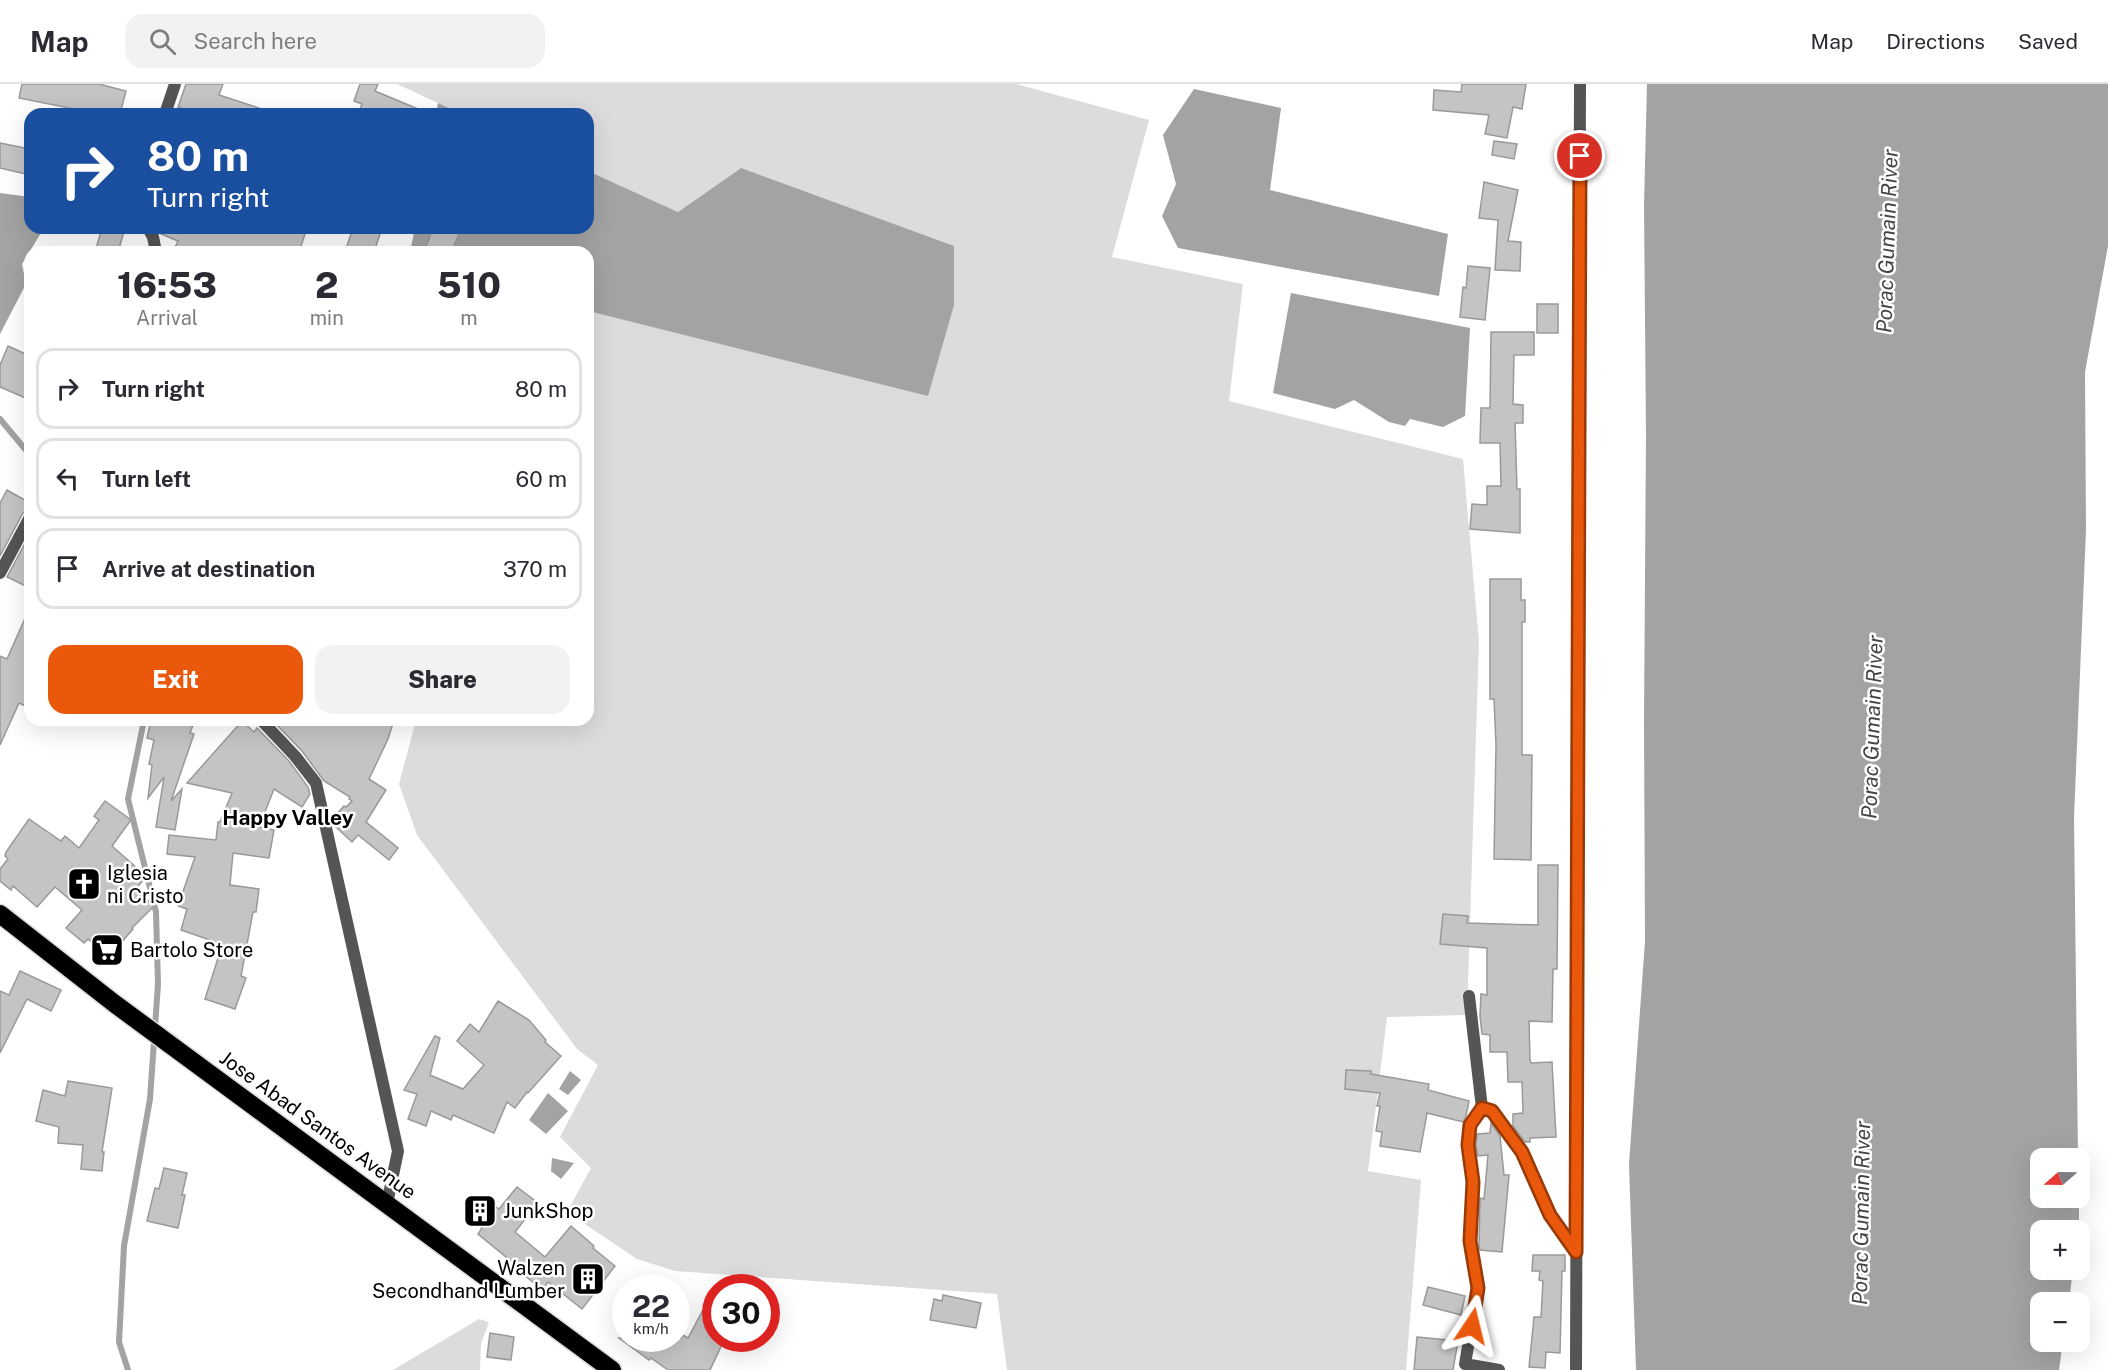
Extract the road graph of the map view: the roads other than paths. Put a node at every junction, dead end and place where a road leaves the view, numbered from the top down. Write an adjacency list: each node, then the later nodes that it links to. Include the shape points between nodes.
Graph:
1 (176, 84): 3 (street)
2 (1580, 84): 11 (street)
3 (167, 108)
4 (24, 528): 5 (street)
5 (0, 573)
6 (267, 726): 10 (street, via 316,783 398,1151)
7 (0, 914): 10 (highway, Jose Abad Santos Avenue, via 115,1004)
8 (1469, 996): 9 (street)
9 (1482, 1108): 11 (street, via 1492,1111 1522,1152 1550,1215); 12 (street, via 1470,1125 1468,1145 1473,1182 1470,1241 1478,1288)
10 (387, 1204): 13 (highway, Jose Abad Santos Avenue)
11 (1576, 1252): 15 (street)
12 (1466, 1367): 14 (street)
13 (612, 1370)
14 (1499, 1370)
15 (1576, 1370)

